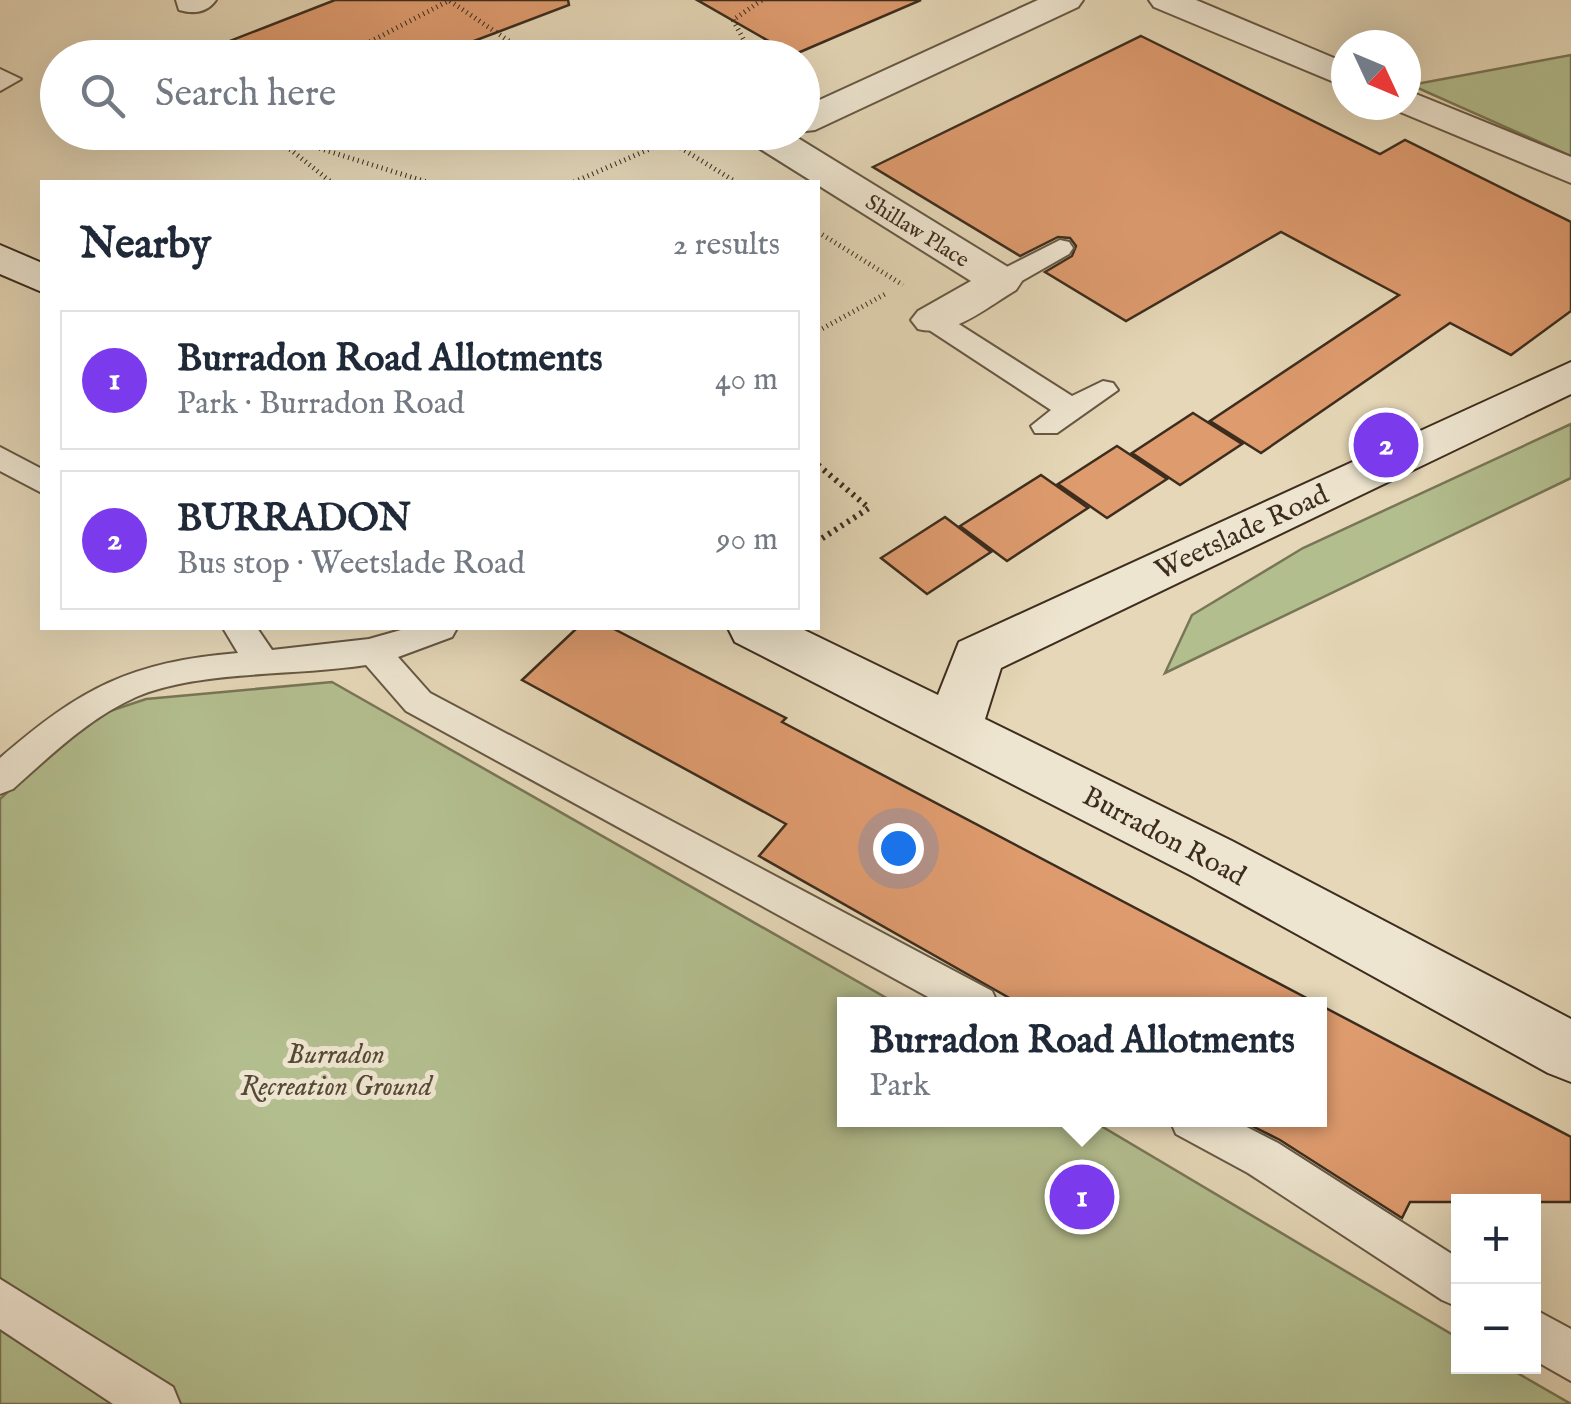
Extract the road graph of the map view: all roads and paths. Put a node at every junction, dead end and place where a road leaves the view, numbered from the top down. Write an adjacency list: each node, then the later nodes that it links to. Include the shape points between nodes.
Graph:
1 (450, 0): 5 (path); 6 (path)
2 (762, 0): 7 (path, via 734,20)
3 (1066, 0): 12 (street, Shillaw Place)
4 (1166, 0): 8 (street)
5 (373, 40)
6 (508, 40)
7 (744, 40)
8 (1331, 70)
9 (0, 76): 10 (lane, via 9,79)
10 (0, 84)
11 (1421, 107): 18 (street)
12 (820, 112)
13 (291, 150): 19 (path)
14 (325, 150): 20 (path)
15 (647, 150): 21 (path)
16 (683, 150): 22 (path)
17 (806, 150): 27 (street, Shillaw Place)
18 (1571, 171)
19 (328, 180)
20 (422, 180)
21 (579, 180)
22 (733, 180)
23 (820, 233): 28 (path, via 903,285)
24 (1060, 248): 27 (lane)
25 (0, 258): 26 (street)
26 (40, 278)
27 (1001, 281): 28 (street, Shillaw Place)
28 (934, 320): 31 (lane)
29 (1571, 376): 42 (street, Weetslade Road, via 978,656)
30 (1104, 390): 31 (lane)
31 (1072, 410): 32 (lane)
32 (1046, 426)
33 (0, 457): 35 (lane)
34 (820, 467): 36 (path, via 869,508)
35 (40, 481)
36 (820, 539)
37 (241, 630): 41 (lane)
38 (435, 630): 40 (lane)
39 (758, 630): 42 (street, Burradon Road)
40 (374, 653): 41 (lane); 44 (lane, via 418,702)
41 (261, 661): 43 (lane, via 143,680 66,720)
42 (954, 726): 45 (street, Burradon Road)
43 (0, 779)
44 (965, 997)
45 (1571, 1052)
46 (1204, 1127): 47 (lane)
47 (1451, 1279)
48 (0, 1302): 51 (lane)
49 (1541, 1337): 50 (lane)
50 (1571, 1356)
51 (156, 1404)

